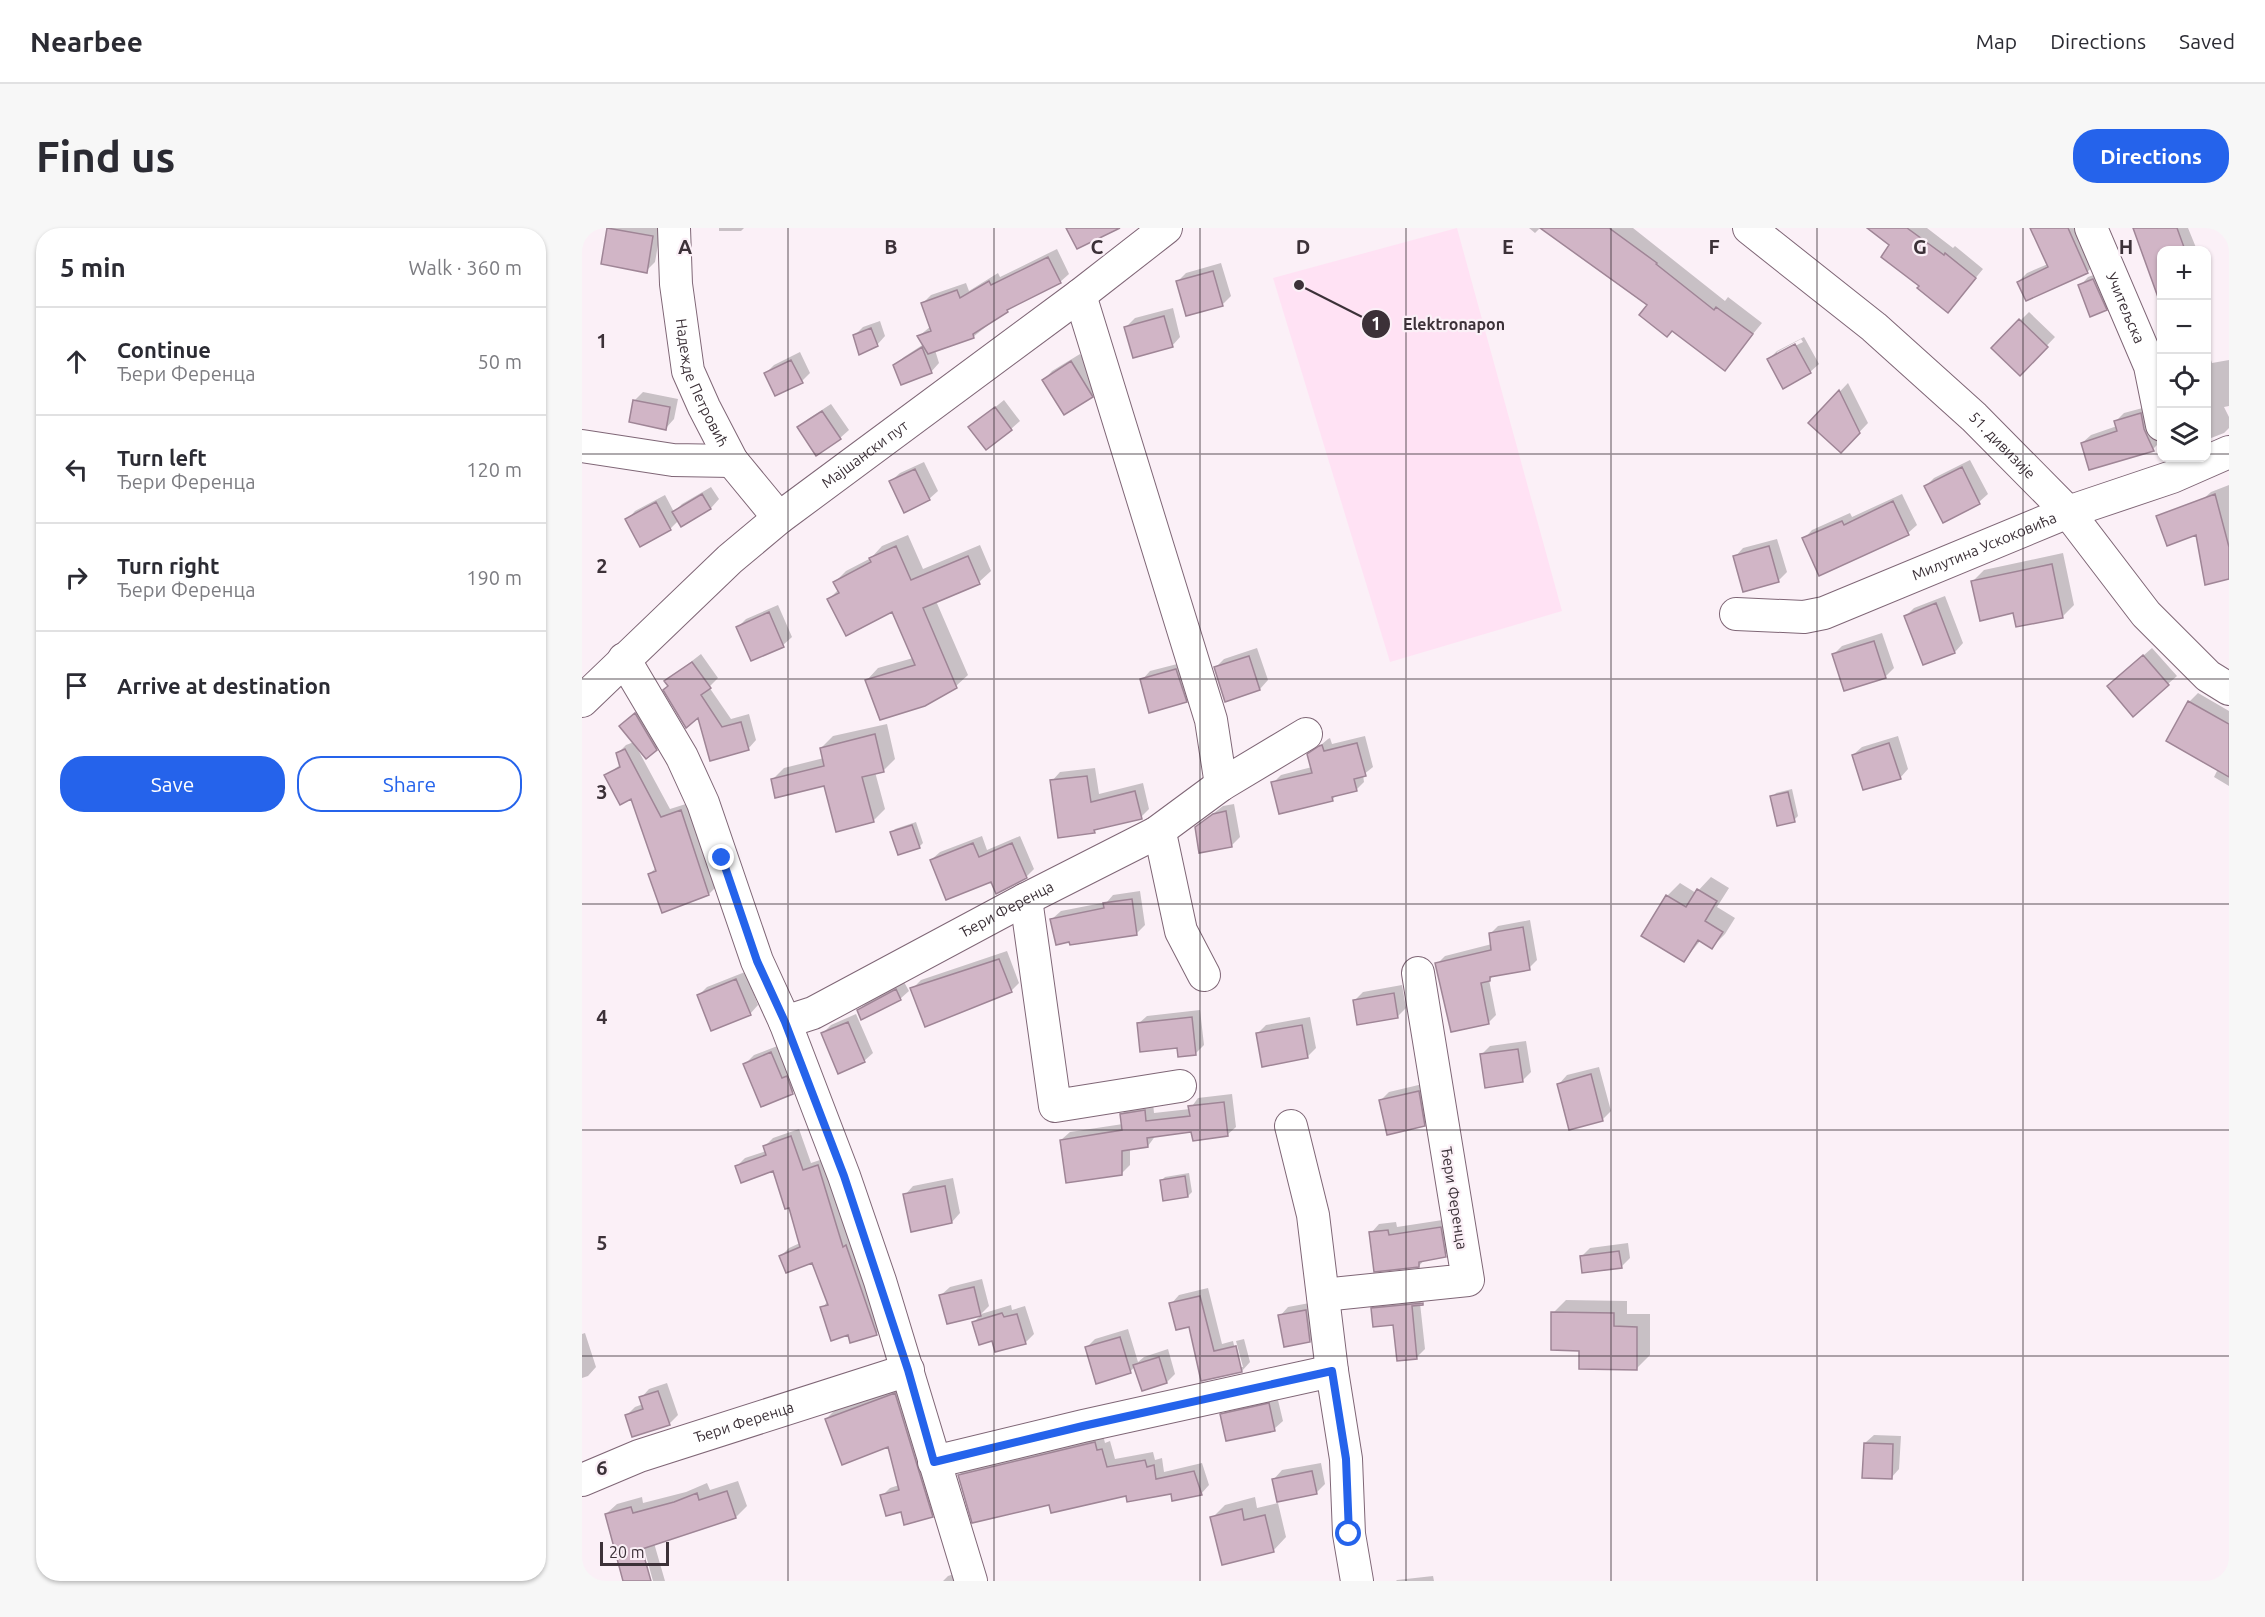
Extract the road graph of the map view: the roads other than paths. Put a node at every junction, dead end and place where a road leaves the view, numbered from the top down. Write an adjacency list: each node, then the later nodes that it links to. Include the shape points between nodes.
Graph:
1 (674, 228): 9 (street, Надежде Петровић, via 676,284 688,370)
2 (1166, 228): 5 (street, Мајшански пут)
3 (1749, 228): 11 (street, 51. дивизије, via 1882,335 1974,417)
4 (2091, 228): 6 (street, Учитељска, via 2150,366)
5 (1080, 295): 12 (street, Мајшански пут); 18 (street, via 1211,720)
6 (2159, 408)
7 (582, 446): 9 (street, via 672,460)
8 (2229, 452): 10 (street, Милутина Ускоковића)
9 (732, 461): 12 (street, Надежде Петровић)
10 (2170, 467): 11 (street, Милутина Ускоковића)
11 (2068, 512): 13 (street, Милутина Ускоковића, via 1824,613 1804,617); 15 (street, 51. дивизије, via 2146,614 2208,676)
12 (779, 518): 14 (street, Мајшански пут)
13 (1736, 614)
14 (624, 659): 16 (street, Мајшански пут); 23 (street, via 682,757 704,803 757,961)
15 (2229, 690)
16 (582, 701)
17 (1306, 734): 18 (street, Ђери Ференца)
18 (1221, 785): 19 (street, Ђери Ференца)
19 (1156, 833): 20 (street, Ђери Ференца); 22 (street, via 1162,842 1181,931)
20 (1026, 899): 23 (street, Ђери Ференца, via 813,1013); 24 (street, via 1055,1106)
21 (1418, 973): 26 (street, Ђери Ференца, via 1468,1280)
22 (1204, 975)
23 (785, 1022): 27 (street, via 844,1176)
24 (1180, 1086)
25 (1291, 1126): 26 (street, via 1313,1215)
26 (1323, 1295): 28 (street)
27 (908, 1370): 29 (street); 30 (street, Ђери Ференца, via 639,1456)
28 (1332, 1371): 29 (street); 32 (street, via 1346,1459 1349,1534)
29 (934, 1462): 31 (street)
30 (582, 1480)
31 (971, 1581)
32 (1357, 1581)

